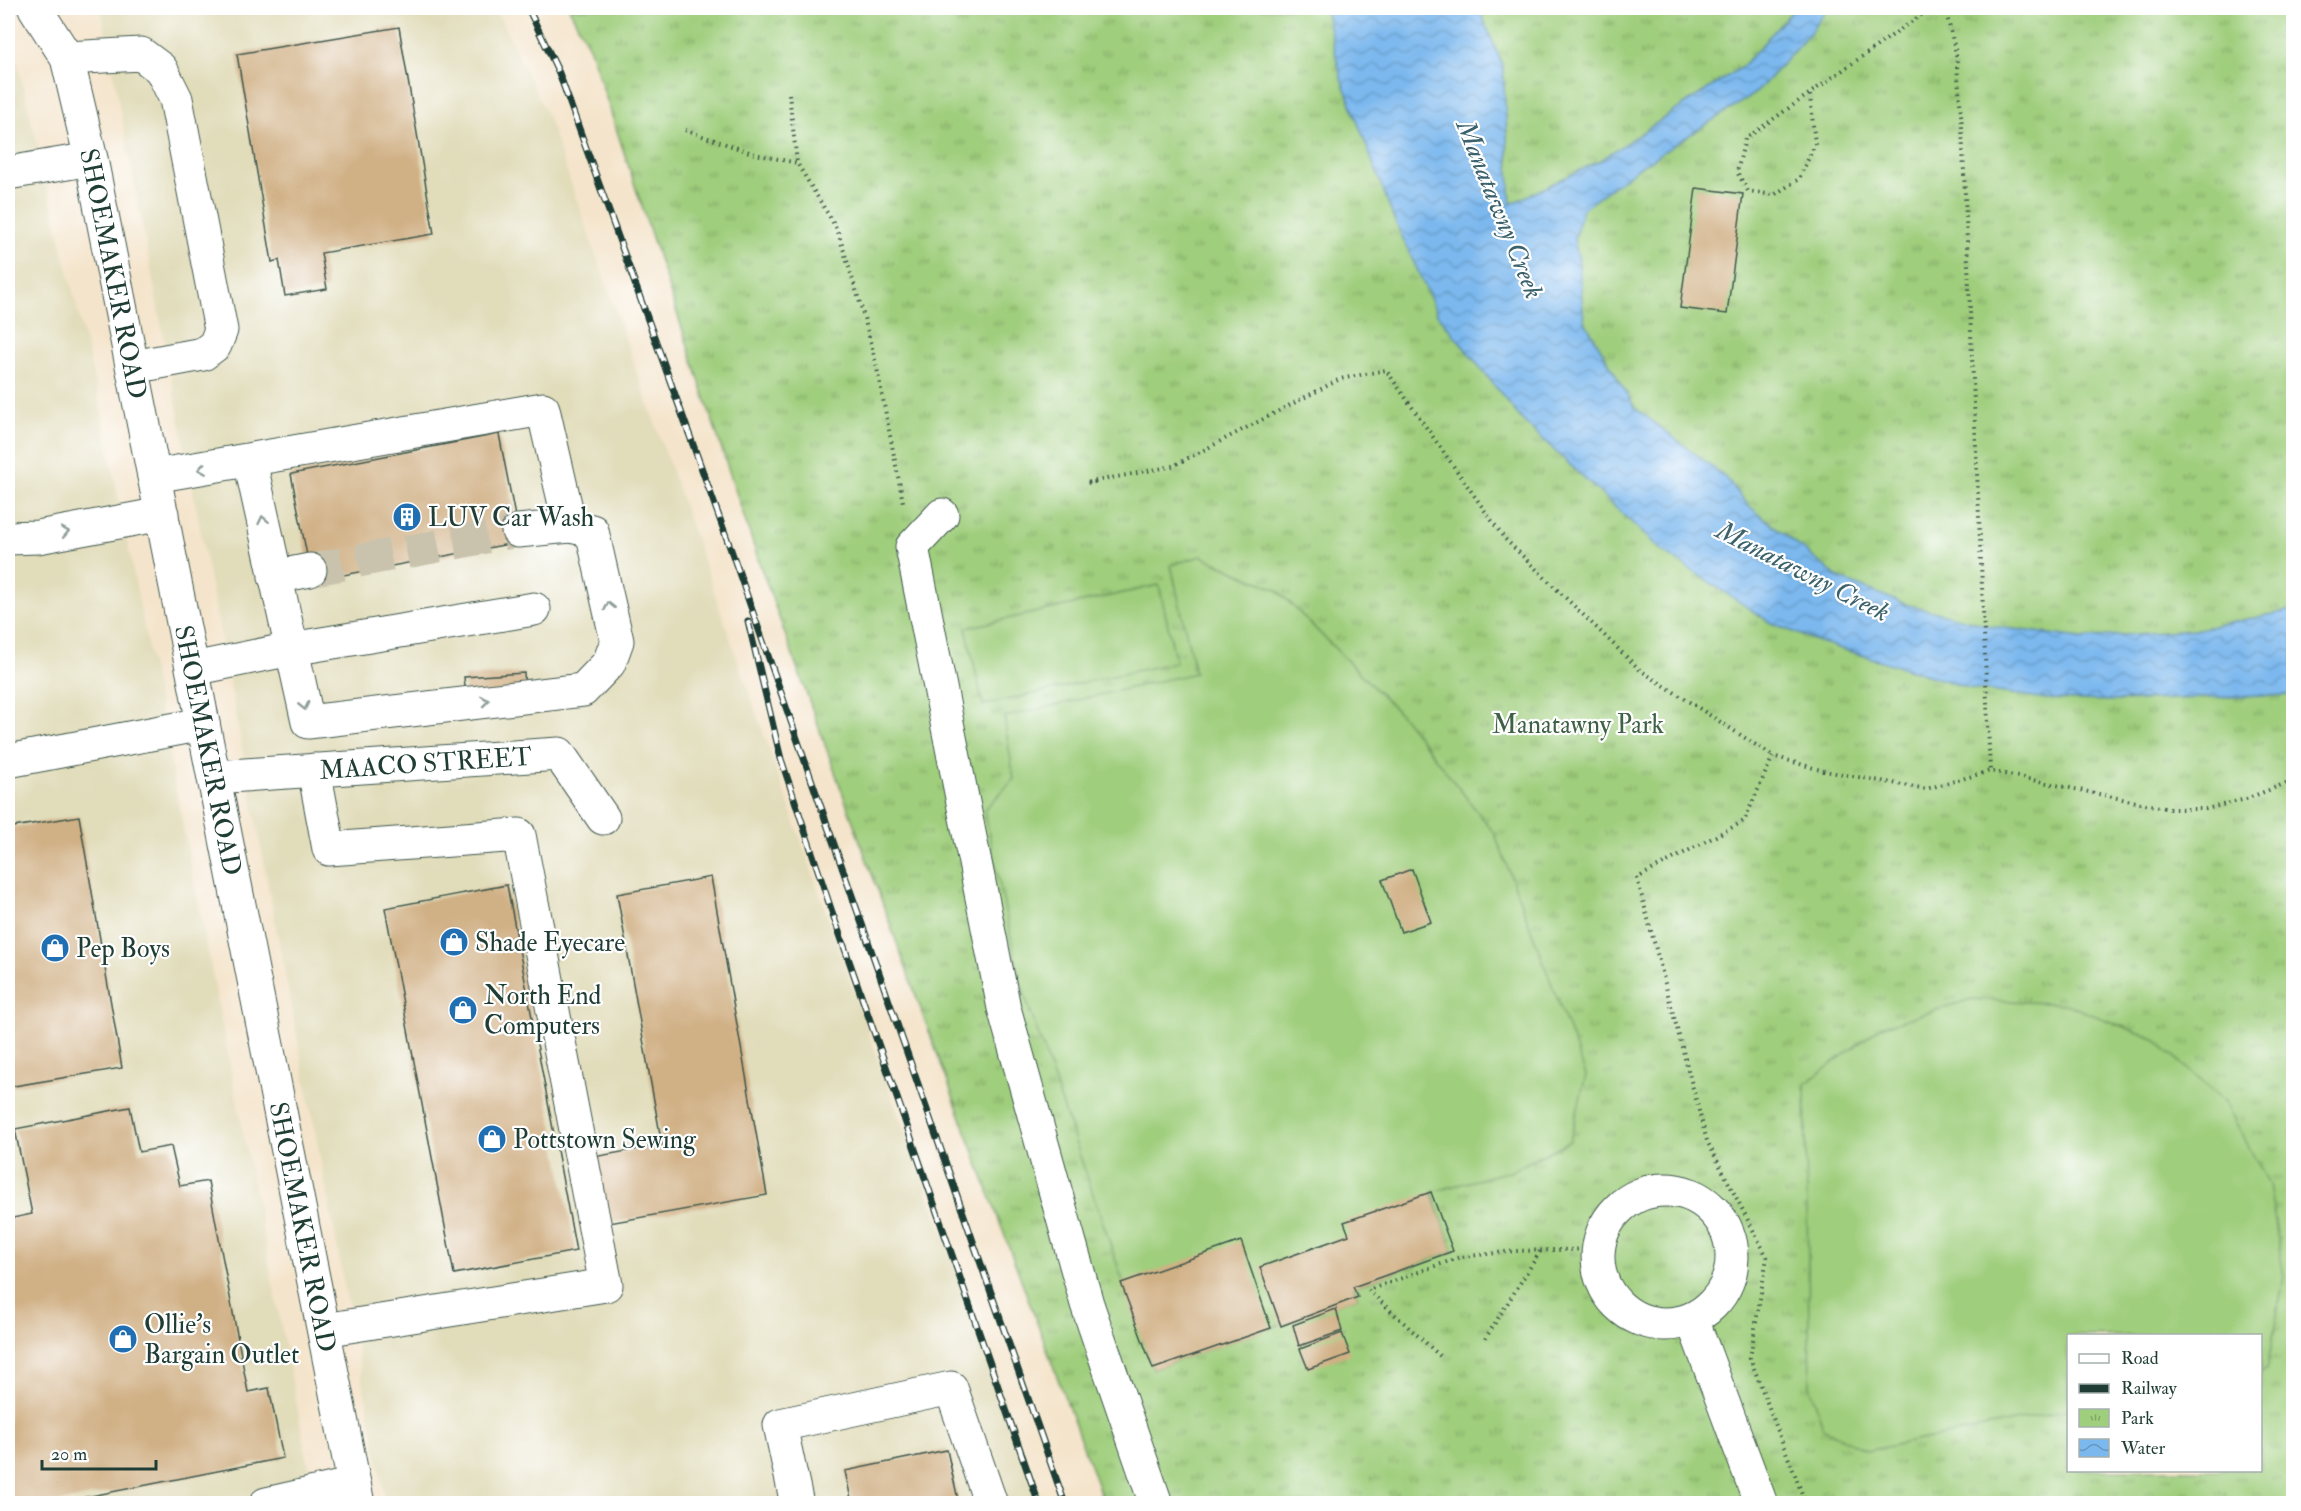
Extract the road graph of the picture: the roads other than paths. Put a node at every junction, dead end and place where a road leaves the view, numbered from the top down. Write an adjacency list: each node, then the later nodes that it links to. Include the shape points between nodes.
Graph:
1 (35, 8): 2 (street, SHOEMAKER ROAD)
2 (67, 58): 3 (street, SHOEMAKER ROAD); 5 (street, via 141,54 161,69 176,99 221,330 215,345 203,354)
3 (91, 159): 4 (street); 5 (street, SHOEMAKER ROAD)
4 (8, 173)
5 (133, 368): 7 (street, SHOEMAKER ROAD)
6 (250, 461): 7 (street, one-way to 7); 10 (street, via 543,410); 14 (street, one-way to 6)
7 (154, 476): 8 (street, SHOEMAKER ROAD)
8 (162, 514): 12 (street, one-way to 8, via 38,537); 17 (street, SHOEMAKER ROAD)
9 (942, 515): 29 (street, via 912,547 1004,1008 1087,1304)
10 (570, 526): 11 (street); 16 (street, one-way to 10, via 308,722 583,690 609,663 616,641 592,531)
11 (518, 531)
12 (8, 538)
13 (310, 570): 14 (street)
14 (275, 577): 16 (street)
15 (534, 609): 16 (street)
16 (291, 649): 17 (street)
17 (193, 669): 18 (street, SHOEMAKER ROAD)
18 (203, 724): 19 (street); 21 (street, SHOEMAKER ROAD)
19 (8, 761)
20 (314, 770): 21 (street, MAACO STREET); 22 (street, MAACO STREET, via 559,754); 24 (street, via 329,849 519,835 606,1285)
21 (214, 777): 24 (street, SHOEMAKER ROAD)
22 (603, 818)
23 (1692, 1319): 23 (street, via 1712,1306 1726,1287 1733,1265 1732,1242 1723,1221 1707,1203 1687,1193 1664,1189 1642,1193 1623,1204 1609,1219 1600,1239 1598,1261 1602,1282 1613,1300 1650,1323 1671,1325); 30 (street)
24 (324, 1330): 25 (street, SHOEMAKER ROAD)
25 (356, 1493): 26 (street)
26 (266, 1503)
27 (796, 1503): 28 (street, via 780,1425 951,1388)
28 (991, 1503)
29 (1156, 1503)
30 (1761, 1503)

